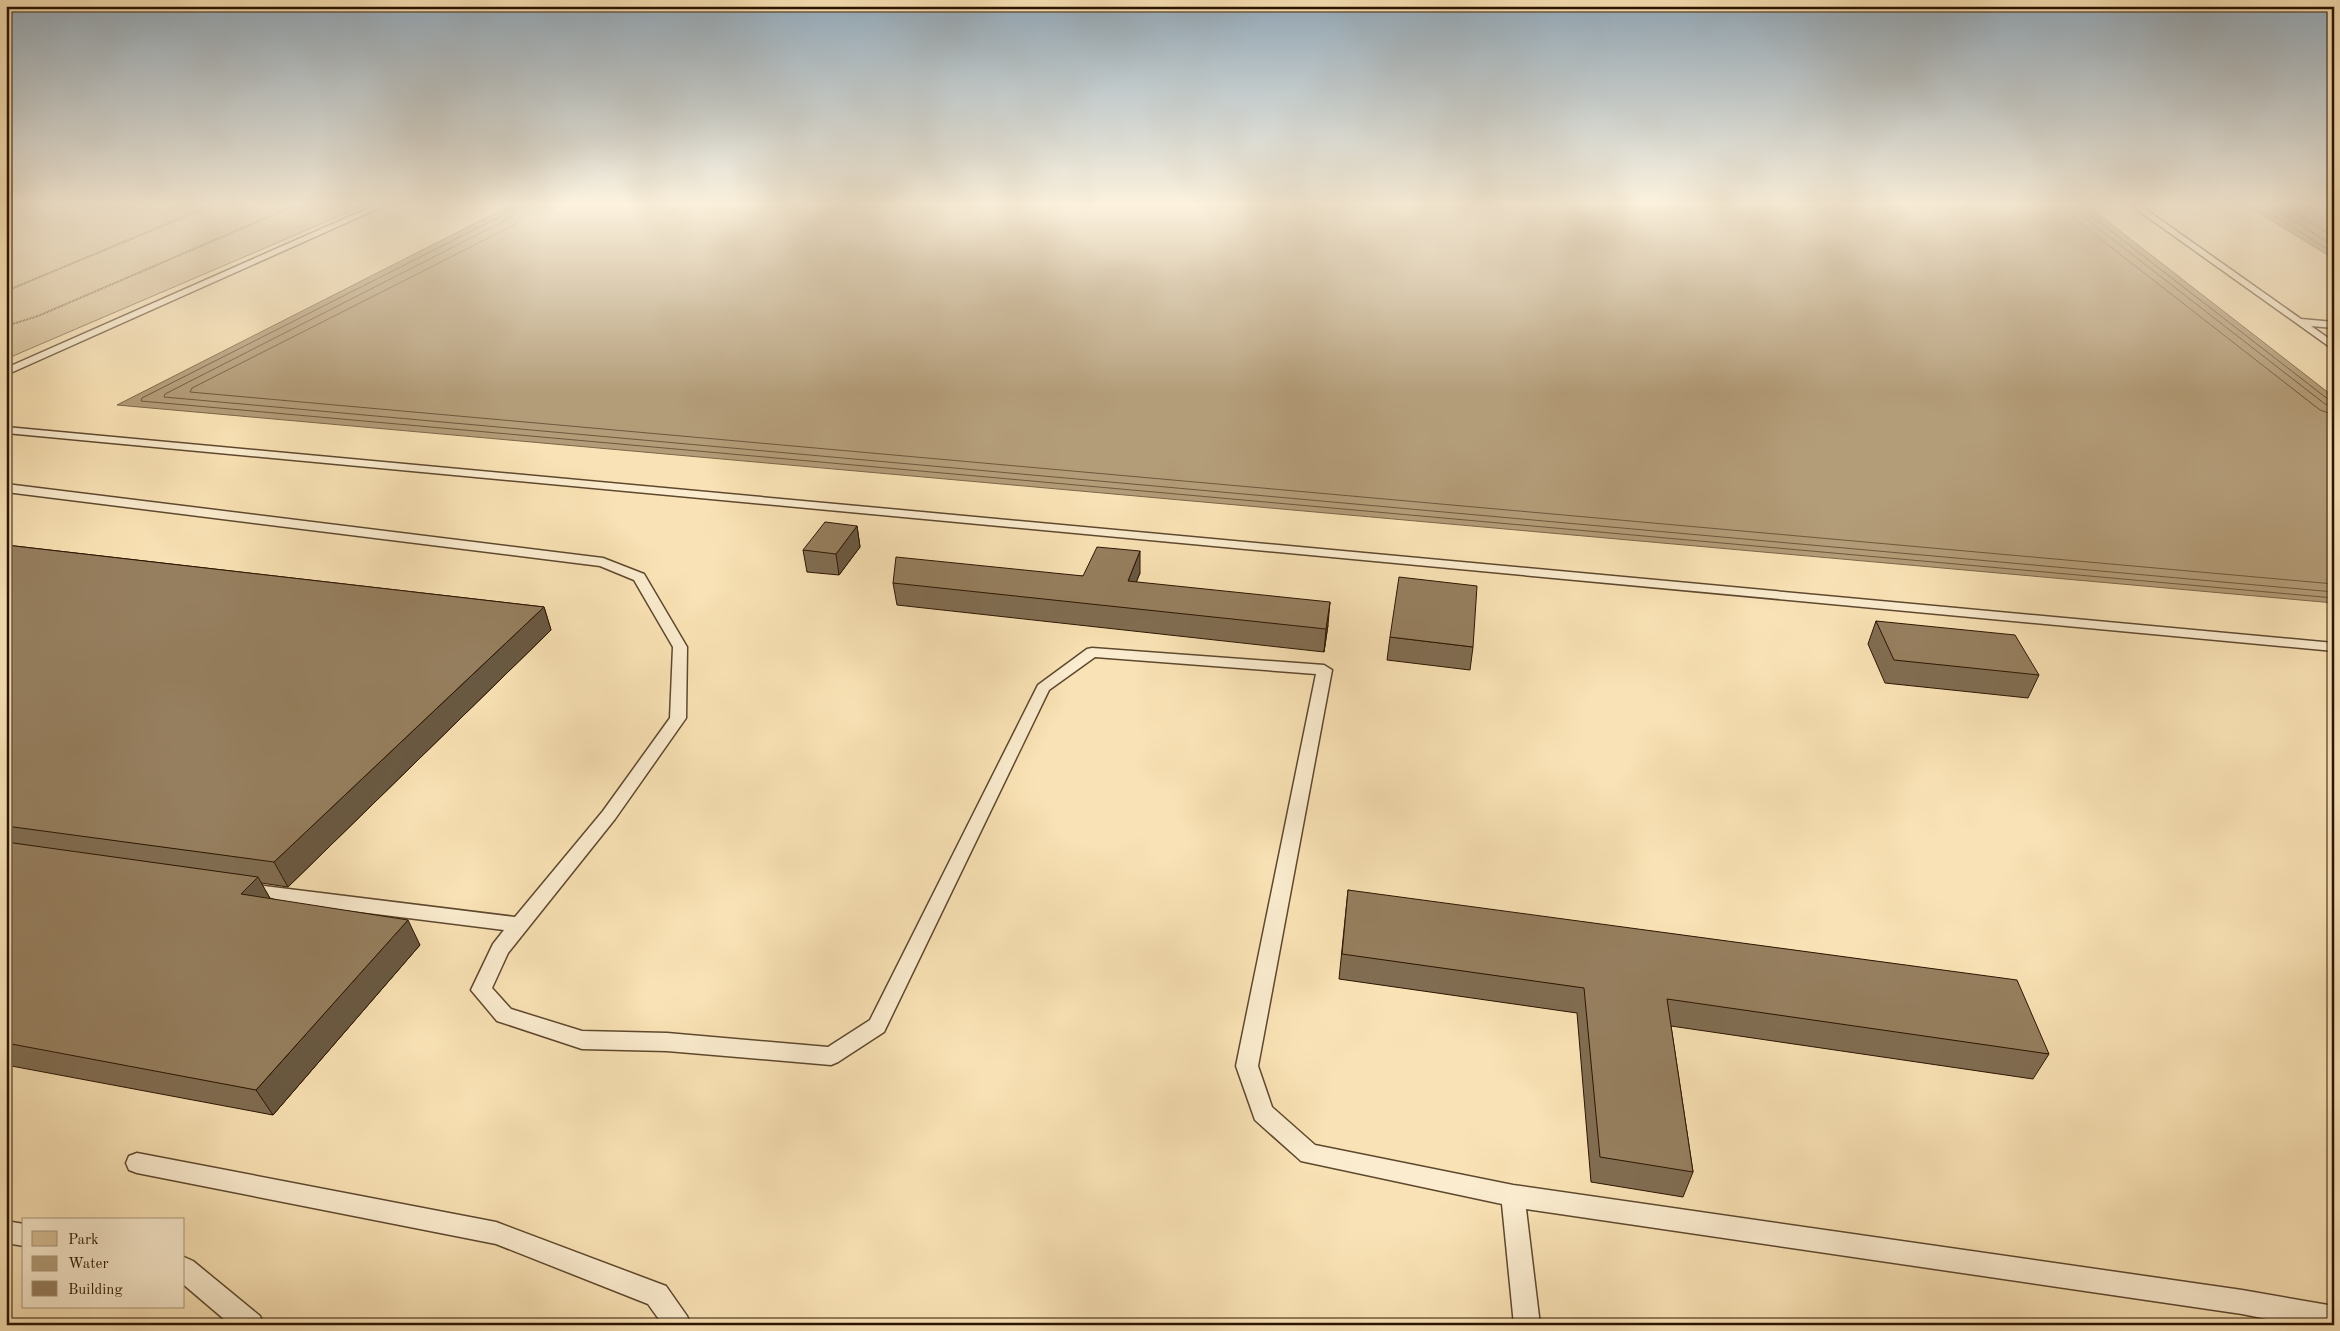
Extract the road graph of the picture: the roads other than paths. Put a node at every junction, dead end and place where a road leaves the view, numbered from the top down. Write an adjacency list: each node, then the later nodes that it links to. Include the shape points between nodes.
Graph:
1 (240, 268): 6 (lane)
2 (2223, 268): 3 (lane)
3 (2299, 322): 4 (lane); 5 (lane)
4 (2334, 325)
5 (2334, 347)
6 (6, 372)
7 (6, 430): 9 (lane)
8 (6, 488): 11 (lane, via 603,562 639,577 680,647 678,718 609,815)
9 (2334, 647)
10 (232, 889): 11 (lane)
11 (519, 925): 13 (lane, via 500,949 481,990 504,1015 582,1040 667,1042 831,1056 876,1026 1043,688 1092,652 1324,670 1247,1066 1264,1114 1308,1154)
12 (136, 1163): 19 (lane, via 496,1233 657,1295)
13 (1514, 1196): 17 (lane, via 2242,1302); 20 (lane)
14 (6, 1232): 15 (lane)
15 (22, 1235)
16 (185, 1270): 18 (lane)
17 (2334, 1319)
18 (251, 1325)
19 (678, 1325)
20 (1527, 1325)

